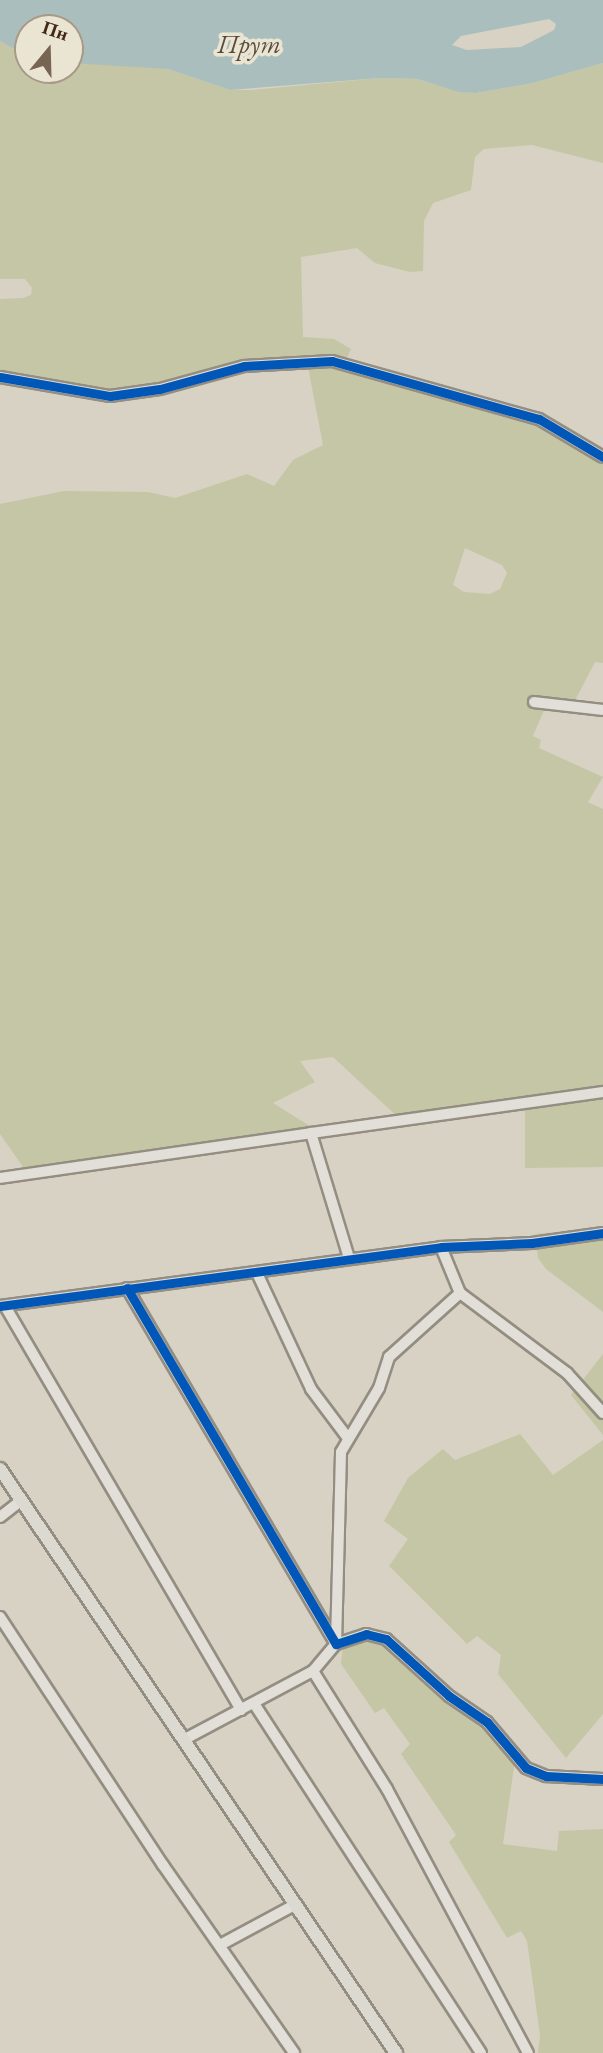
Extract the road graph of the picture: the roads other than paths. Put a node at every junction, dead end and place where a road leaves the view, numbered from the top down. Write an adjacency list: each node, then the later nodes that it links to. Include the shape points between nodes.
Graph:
1 (0, 377): 2 (street, via 110,396 160,389 244,366 332,361 539,419)
2 (603, 457)
3 (534, 702): 4 (street)
4 (603, 710)
5 (603, 1092): 6 (street)
6 (311, 1133): 7 (street); 10 (street)
7 (0, 1178)
8 (603, 1233): 9 (street, via 532,1243)
9 (441, 1247): 10 (street); 13 (street)
10 (349, 1258): 11 (street)
11 (257, 1273): 12 (street); 16 (street, via 311,1389)
12 (127, 1288): 14 (street); 21 (street)
13 (460, 1293): 15 (street, via 567,1373); 16 (street, via 389,1357 379,1388)
14 (3, 1306): 24 (street)
15 (603, 1413)
16 (347, 1437): 21 (street, via 340,1465)
17 (0, 1469): 18 (main road)
18 (22, 1500): 19 (street); 25 (main road)
19 (0, 1517)
20 (0, 1617): 28 (street)
21 (336, 1644): 22 (street); 26 (street, via 366,1634 386,1639 449,1696 487,1722 526,1768 546,1776)
22 (313, 1671): 23 (street); 29 (street, via 387,1789)
23 (255, 1705): 24 (street); 32 (street)
24 (241, 1710): 25 (street)
25 (185, 1739): 27 (main road)
26 (603, 1779)
27 (296, 1904): 28 (street); 31 (main road)
28 (220, 1945): 30 (street)
29 (523, 2052)
30 (294, 2053)
31 (396, 2053)
32 (481, 2053)

